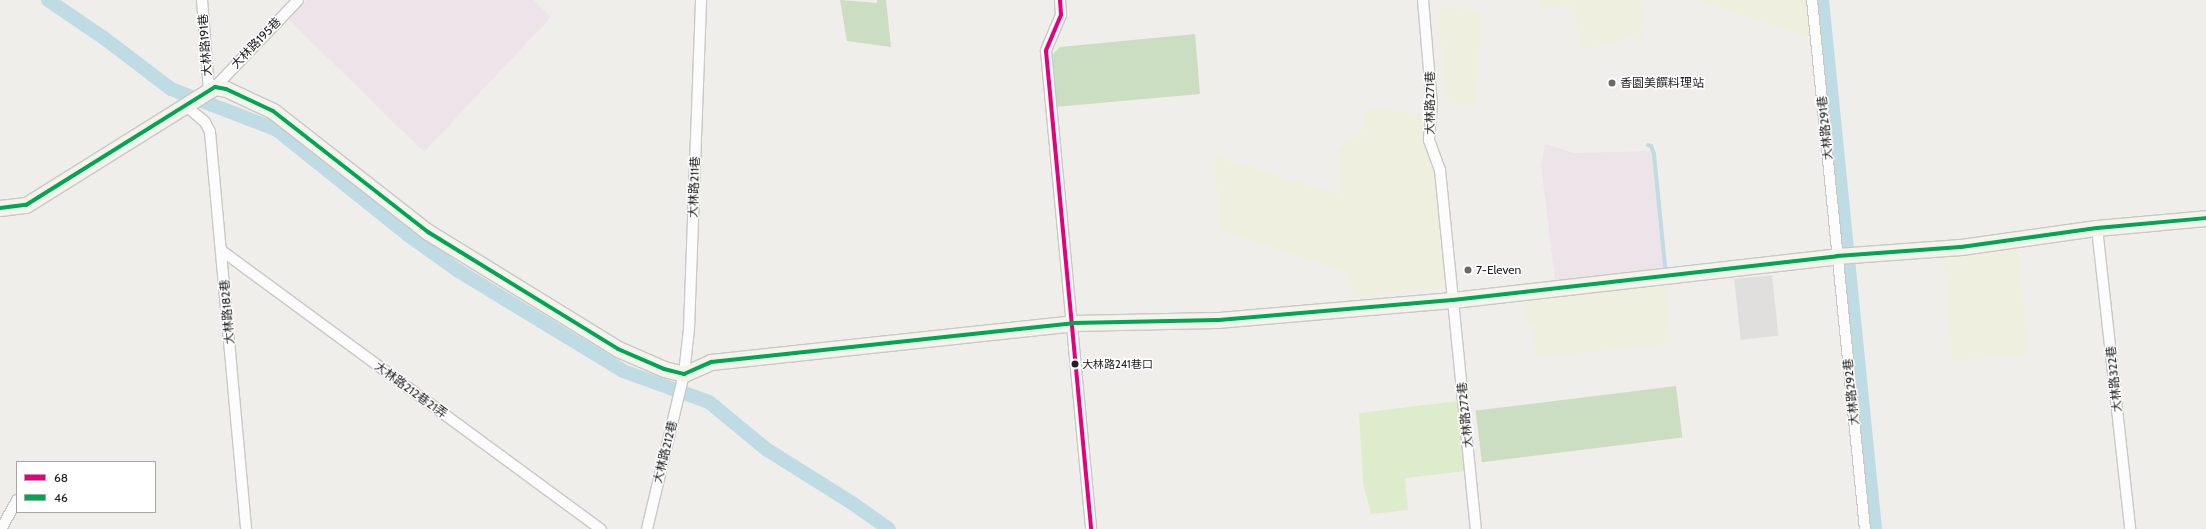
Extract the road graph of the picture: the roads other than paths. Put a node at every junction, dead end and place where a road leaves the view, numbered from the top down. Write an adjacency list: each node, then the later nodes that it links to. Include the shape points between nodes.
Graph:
1 (202, 0): 7 (street, 大林路191巷)
2 (298, 0): 7 (street, 大林路195巷)
3 (701, 0): 16 (street, 大林路211巷, via 689,329)
4 (1060, 0): 15 (street, via 1061,15 1046,51)
5 (1423, 0): 14 (street, 大林路271巷, via 1432,97 1429,140 1440,170)
6 (1812, 0): 13 (street, 大林路291巷)
7 (210, 90): 8 (street); 16 (street, via 226,89 274,111 428,232 618,349 664,369)
8 (186, 106): 9 (street, via 26,205); 12 (street, 大林路182巷, via 205,122 210,132)
9 (0, 208)
10 (2206, 218): 11 (street)
11 (2097, 228): 13 (street, via 1961,247); 25 (street, 大林路322巷)
12 (222, 251): 19 (street, 大林路182巷); 20 (street, 大林路212巷21弄)
13 (1837, 256): 14 (street); 24 (street, 大林路292巷)
14 (1453, 300): 15 (street, via 1218,320); 23 (street, 大林路272巷)
15 (1073, 323): 16 (street, via 711,362); 22 (street)
16 (684, 374): 21 (street, 大林路212巷)
17 (16, 502): 18 (street)
18 (1, 529)
19 (246, 529)
20 (601, 529)
21 (646, 529)
22 (1090, 529)
23 (1476, 529)
24 (1865, 529)
25 (2130, 529)

